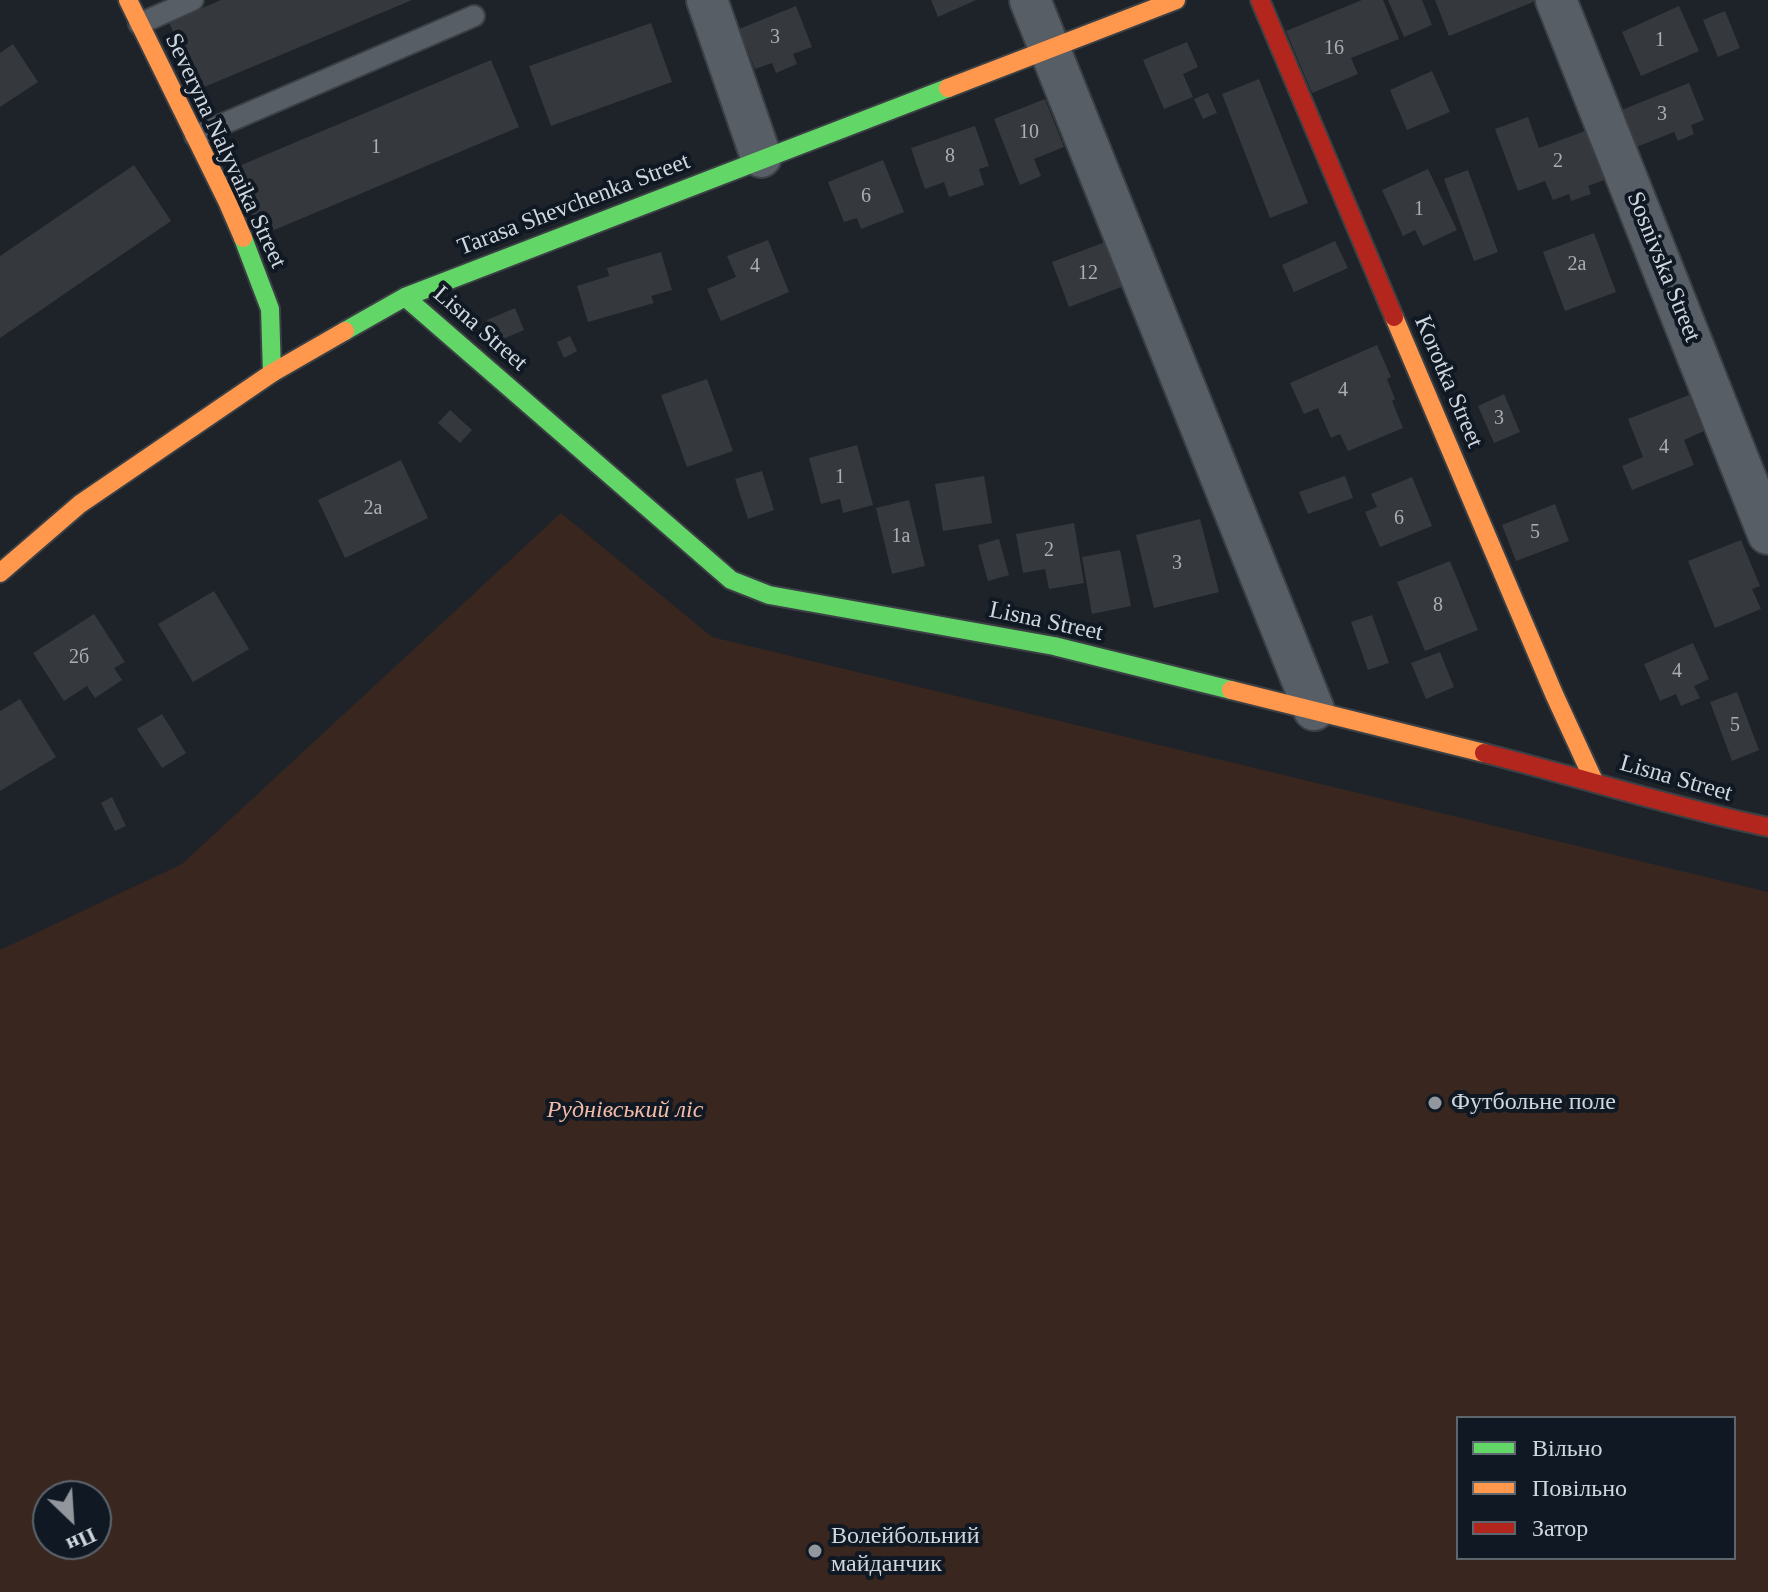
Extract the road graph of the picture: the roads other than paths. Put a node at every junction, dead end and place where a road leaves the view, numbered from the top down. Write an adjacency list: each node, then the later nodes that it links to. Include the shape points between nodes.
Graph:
1 (128, 0): 9 (street, Severyna Nalyvaika Street)
2 (193, 0): 9 (lane)
3 (707, 0): 12 (street)
4 (1030, 0): 10 (street)
5 (1176, 0): 10 (street, Tarasa Shevchenka Street)
6 (1260, 0): 18 (street, Korotka Street)
7 (1556, 0): 15 (street, Sosnivska Street)
8 (474, 16): 11 (lane)
9 (139, 24): 11 (street, Severyna Nalyvaika Street)
10 (1049, 48): 12 (street, Tarasa Shevchenka Street); 17 (street)
11 (195, 136): 14 (street, Severyna Nalyvaika Street, via 270,309)
12 (761, 157): 13 (street, Tarasa Shevchenka Street)
13 (405, 297): 14 (street, Tarasa Shevchenka Street); 17 (street, Lisna Street, via 731,580 769,595 1054,646)
14 (272, 373): 16 (street, Tarasa Shevchenka Street, via 80,504)
15 (1768, 534)
16 (0, 573)
17 (1314, 710): 18 (street, Lisna Street)
18 (1594, 781): 19 (street, Lisna Street)
19 (1768, 827)

